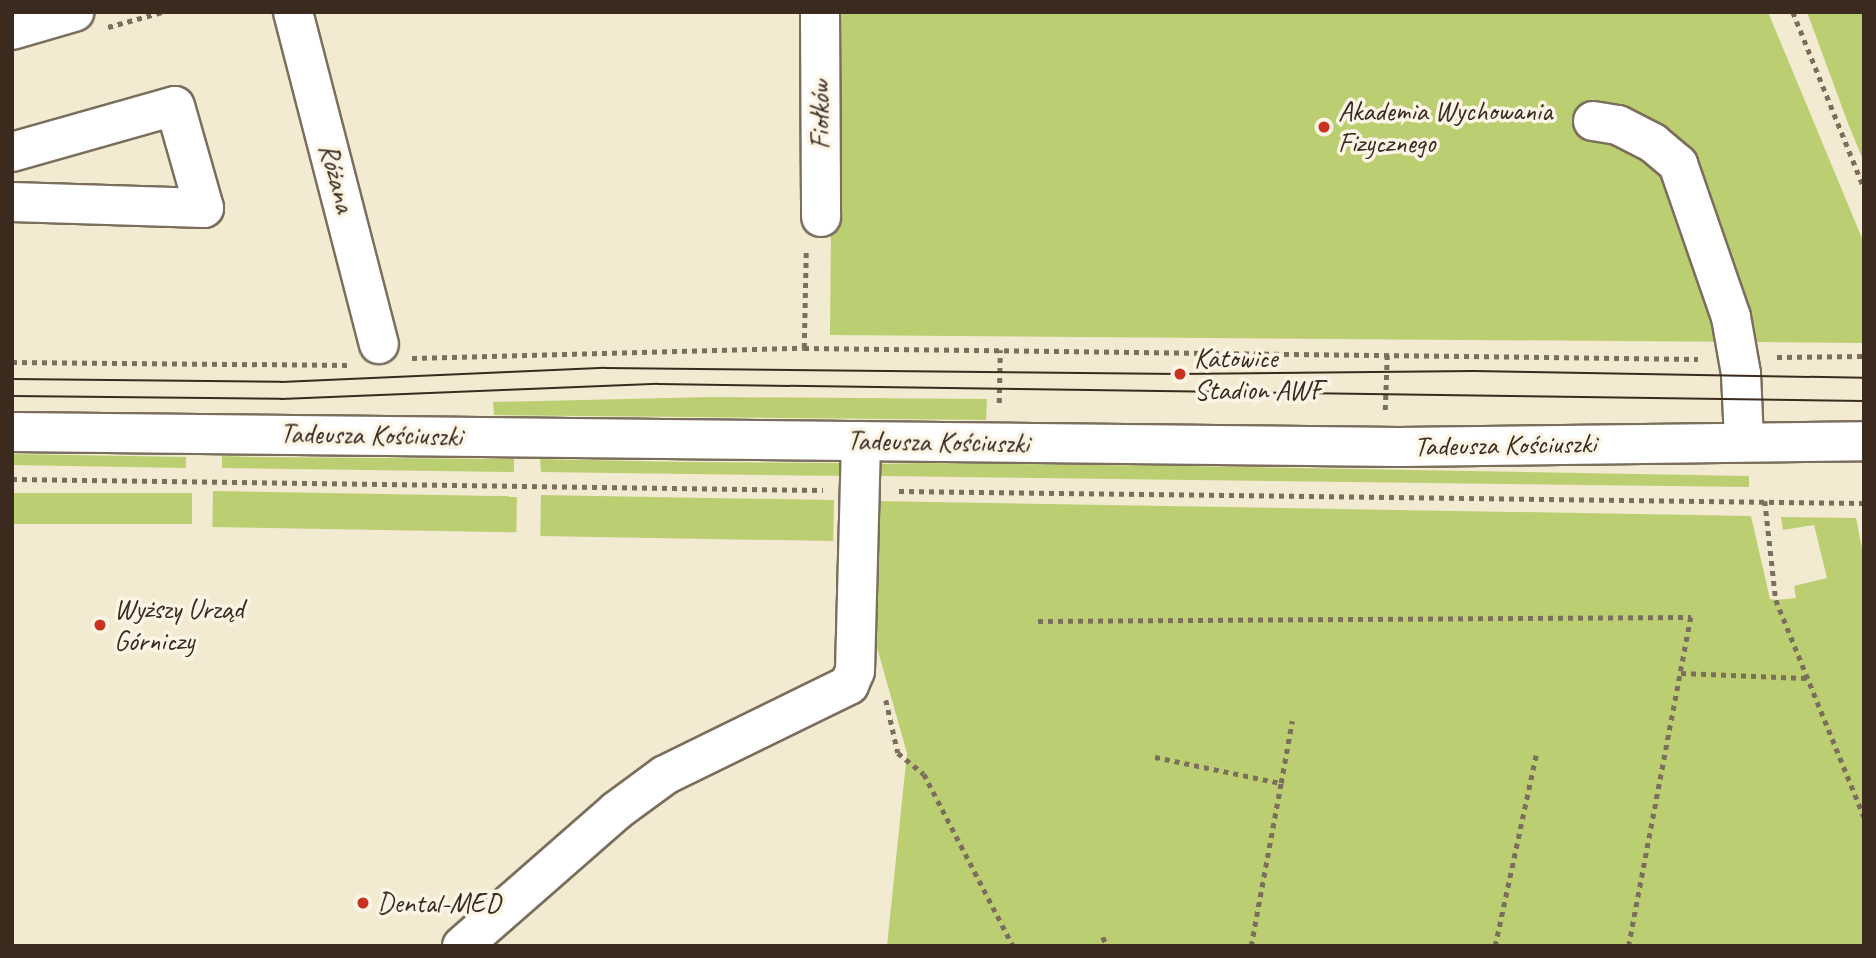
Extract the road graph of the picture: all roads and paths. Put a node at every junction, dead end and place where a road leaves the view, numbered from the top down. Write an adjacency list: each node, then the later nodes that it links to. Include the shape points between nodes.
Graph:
1 (74, 12): 5 (street)
2 (293, 12): 13 (street, Różana)
3 (820, 12): 10 (street, Fiołków)
4 (1793, 12): 8 (path)
5 (12, 30)
6 (1593, 121): 20 (street, via 1630,131 1678,164 1731,317 1741,374)
7 (12, 152): 9 (street, via 175,106 204,208)
8 (1864, 188)
9 (12, 202)
10 (814, 232): 11 (path)
11 (804, 348): 12 (path); 13 (path)
12 (1000, 350): 14 (path); 17 (path, via 999,408)
13 (382, 355): 16 (path)
14 (1387, 355): 15 (path); 18 (path, via 1385,413)
15 (1686, 359)
16 (12, 362)
17 (1012, 408)
18 (1373, 414)
19 (12, 432): 21 (street, Tadeusza Kościuszki)
20 (1744, 440): 21 (street, Tadeusza Kościuszki, via 1399,447); 22 (street, Tadeusza Kościuszki)
21 (860, 441): 24 (street)
22 (1864, 441)
23 (12, 479): 24 (path)
24 (859, 490): 25 (path); 28 (street)
25 (1765, 501): 26 (path); 30 (path, via 1776,600)
26 (1864, 503)
27 (1038, 621): 29 (path, via 1691,617)
28 (855, 649): 37 (street, via 849,685 665,775 616,811); 38 (path, via 885,696 898,753 924,774)
29 (1681, 673): 30 (path); 42 (path)
30 (1807, 678): 35 (path)
31 (1292, 721): 34 (path)
32 (1536, 754): 41 (path)
33 (1155, 757): 34 (path)
34 (1280, 783): 40 (path)
35 (1864, 817)
36 (1103, 937): 39 (path)
37 (462, 946)
38 (1013, 946)
39 (1107, 946)
40 (1251, 946)
41 (1495, 946)
42 (1629, 946)

